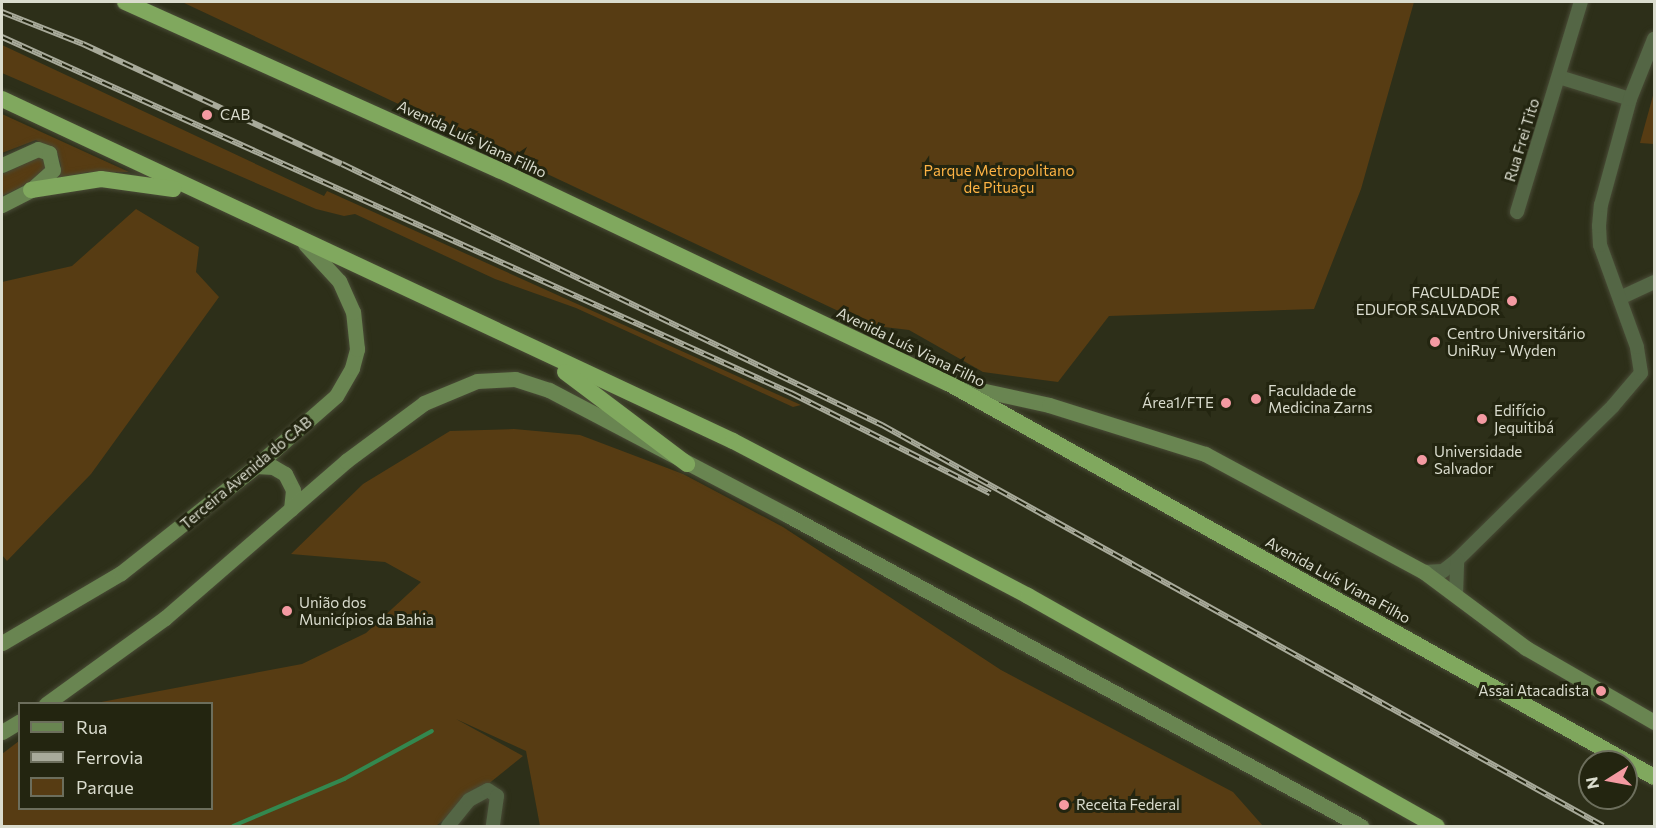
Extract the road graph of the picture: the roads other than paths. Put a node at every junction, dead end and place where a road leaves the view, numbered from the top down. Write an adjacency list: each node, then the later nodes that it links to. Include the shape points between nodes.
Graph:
1 (125, 2): 16 (highway, Avenida Luís Viana Filho, via 499,170)
2 (1581, 2): 4 (street, Rua Frei Tito)
3 (1654, 39): 6 (street)
4 (1559, 77): 6 (street); 11 (street, Rua Frei Tito)
5 (2, 99): 9 (highway)
6 (1630, 99): 14 (street, via 1600,205 1600,245)
7 (2, 165): 8 (main road, via 38,149 48,153 53,170)
8 (31, 190): 9 (highway, via 101,179); 10 (main road)
9 (197, 194): 12 (highway)
10 (2, 205)
11 (1517, 212)
12 (300, 240): 15 (highway); 18 (main road, Terceira Avenida do CAB, via 327,264 348,296 357,349 352,368 336,396)
13 (1654, 282): 14 (street)
14 (1620, 298): 20 (street, via 1640,357 1639,378)
15 (532, 349): 17 (highway); 32 (highway, via 733,441 845,498 1038,601)
16 (948, 383): 21 (main road, via 1049,405 1188,446); 28 (highway, Avenida Luís Viana Filho)
17 (687, 464): 19 (main road, via 533,383 497,377 457,387 424,403 373,439); 31 (main road)
18 (256, 466): 19 (main road, via 273,467 285,474 293,490); 23 (main road, Terceira Avenida do CAB, via 121,573)
19 (291, 509): 24 (main road, via 165,618)
20 (1457, 560): 21 (street, via 1443,570); 22 (street)
21 (1424, 572): 22 (main road)
22 (1456, 595): 26 (main road, via 1526,648)
23 (2, 643)
24 (49, 702)
25 (18, 722): 27 (main road)
26 (1654, 722)
27 (2, 732)
28 (1654, 777)
29 (448, 826): 30 (street, via 469,800 488,790 497,796)
30 (493, 826)
31 (1362, 826)
32 (1437, 826)

